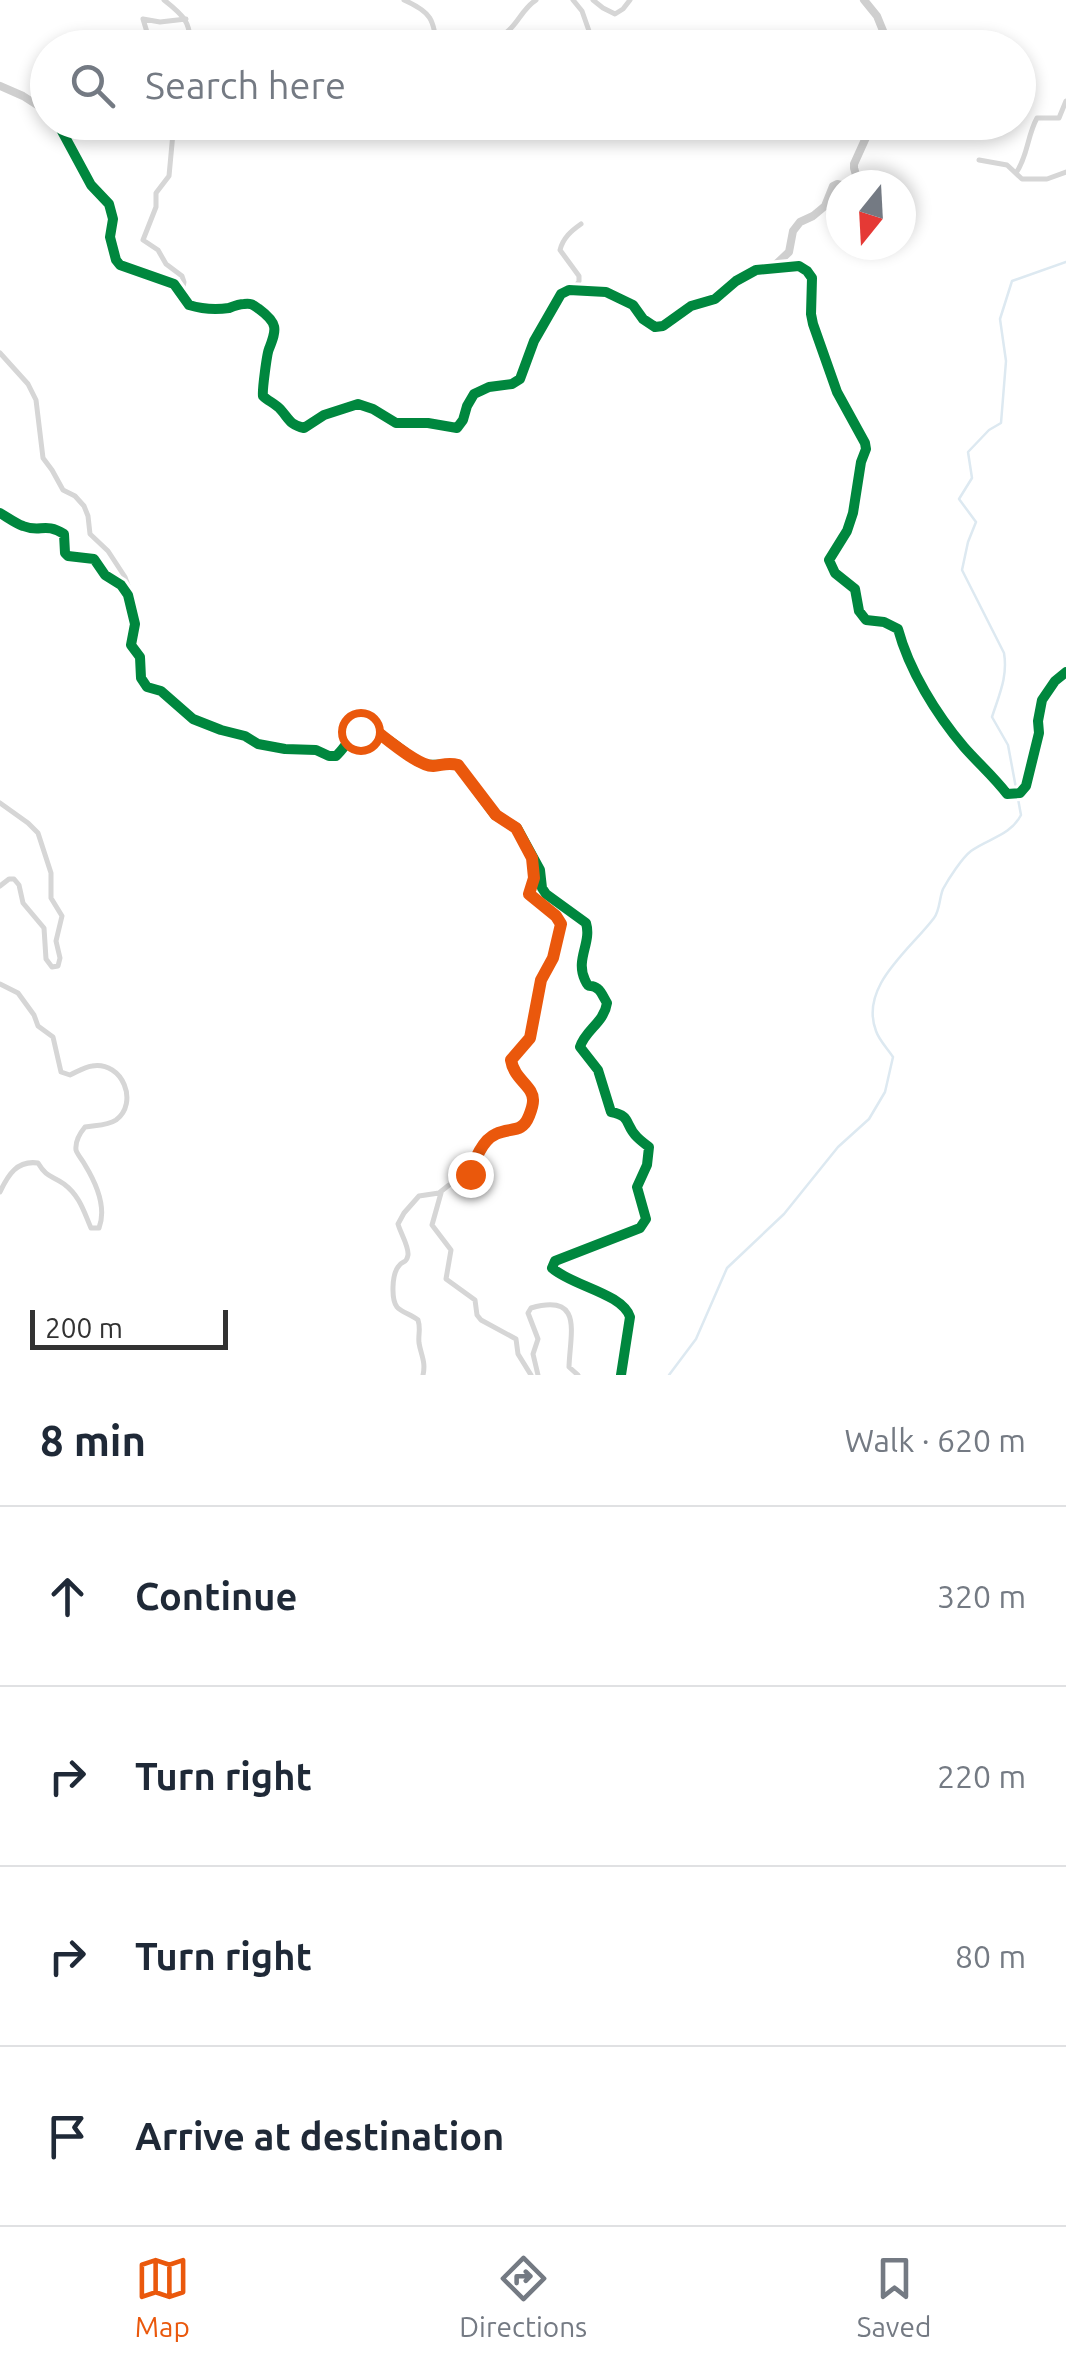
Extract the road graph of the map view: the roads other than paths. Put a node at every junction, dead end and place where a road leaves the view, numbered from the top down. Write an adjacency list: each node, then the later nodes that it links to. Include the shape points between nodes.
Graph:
1 (164, 0): 8 (street)
2 (404, 0): 11 (street, via 424,10)
3 (573, 0): 13 (street)
4 (593, 0): 5 (street, via 615,14)
5 (630, 0)
6 (864, 0): 14 (street)
7 (532, 1): 12 (street)
8 (186, 19): 9 (street, via 143,19); 10 (street)
9 (146, 30)
10 (189, 30)
11 (434, 30)
12 (510, 30)
13 (589, 30)
14 (883, 30)
15 (0, 86): 16 (street)
16 (30, 102)
17 (1066, 102): 18 (street, via 1059,118)
18 (1036, 120)
19 (67, 140): 31 (street, via 91,186 110,204 116,260 174,284)
20 (172, 140): 31 (street, via 169,176 156,193 143,240 182,276)
21 (865, 140): 24 (street)
22 (1028, 140): 26 (street)
23 (978, 160): 26 (street)
24 (855, 170)
25 (1066, 172): 26 (street, via 1032,180)
26 (1016, 173)
27 (826, 202): 29 (street, via 793,230 789,252)
28 (580, 224): 30 (street, via 560,247 578,276)
29 (772, 268): 30 (street, via 746,275 664,326 648,324 633,305 606,292); 36 (street, via 799,266 810,274 813,324 837,392 865,443 847,531 830,565 855,589 866,620 898,629 933,705)
30 (574, 290): 31 (street, via 556,302 520,379 474,394 457,428 396,423 358,404 304,428 294,426 261,388 276,332 272,320 252,305 194,308)
31 (181, 294)
32 (0, 353): 34 (street, via 36,400 42,458 63,490 84,506 90,534 128,583)
33 (0, 512): 34 (street, via 23,526 60,531 65,553 94,559)
34 (130, 602): 38 (street, via 131,645 146,687 193,720 258,744 330,756 360,731 376,731 429,766 458,765 496,815 516,828)
35 (1066, 672): 36 (street, via 1042,700 1026,786)
36 (1007, 794)
37 (0, 804): 39 (street, via 38,833 51,898 62,916 58,966 47,962 44,928 22,903 19,885 9,879)
38 (532, 858): 41 (street, via 529,894 561,924 530,1038 511,1060 533,1095 532,1106 523,1126 494,1134 467,1178); 46 (street, via 546,894 586,923 580,961 585,982 607,1003 580,1048 598,1070 611,1112 627,1118 650,1151 637,1188 644,1225 552,1265 564,1279 629,1311)
39 (0, 886)
40 (0, 984): 42 (street, via 18,993 38,1026 50,1032 64,1075 95,1065 115,1070 126,1101 119,1118 84,1127 77,1140 76,1152 101,1205 99,1228 91,1228 83,1205 38,1163 10,1172)
41 (442, 1190): 43 (street, via 420,1196 398,1224 408,1254 396,1273 396,1304 419,1324); 44 (street, via 432,1224 452,1253 446,1279 475,1300 482,1320 516,1339 518,1354)
42 (0, 1192)
43 (423, 1375)
44 (535, 1375): 45 (street, via 538,1339 528,1312 552,1304 570,1316 570,1367)
45 (578, 1375)
46 (621, 1375)

